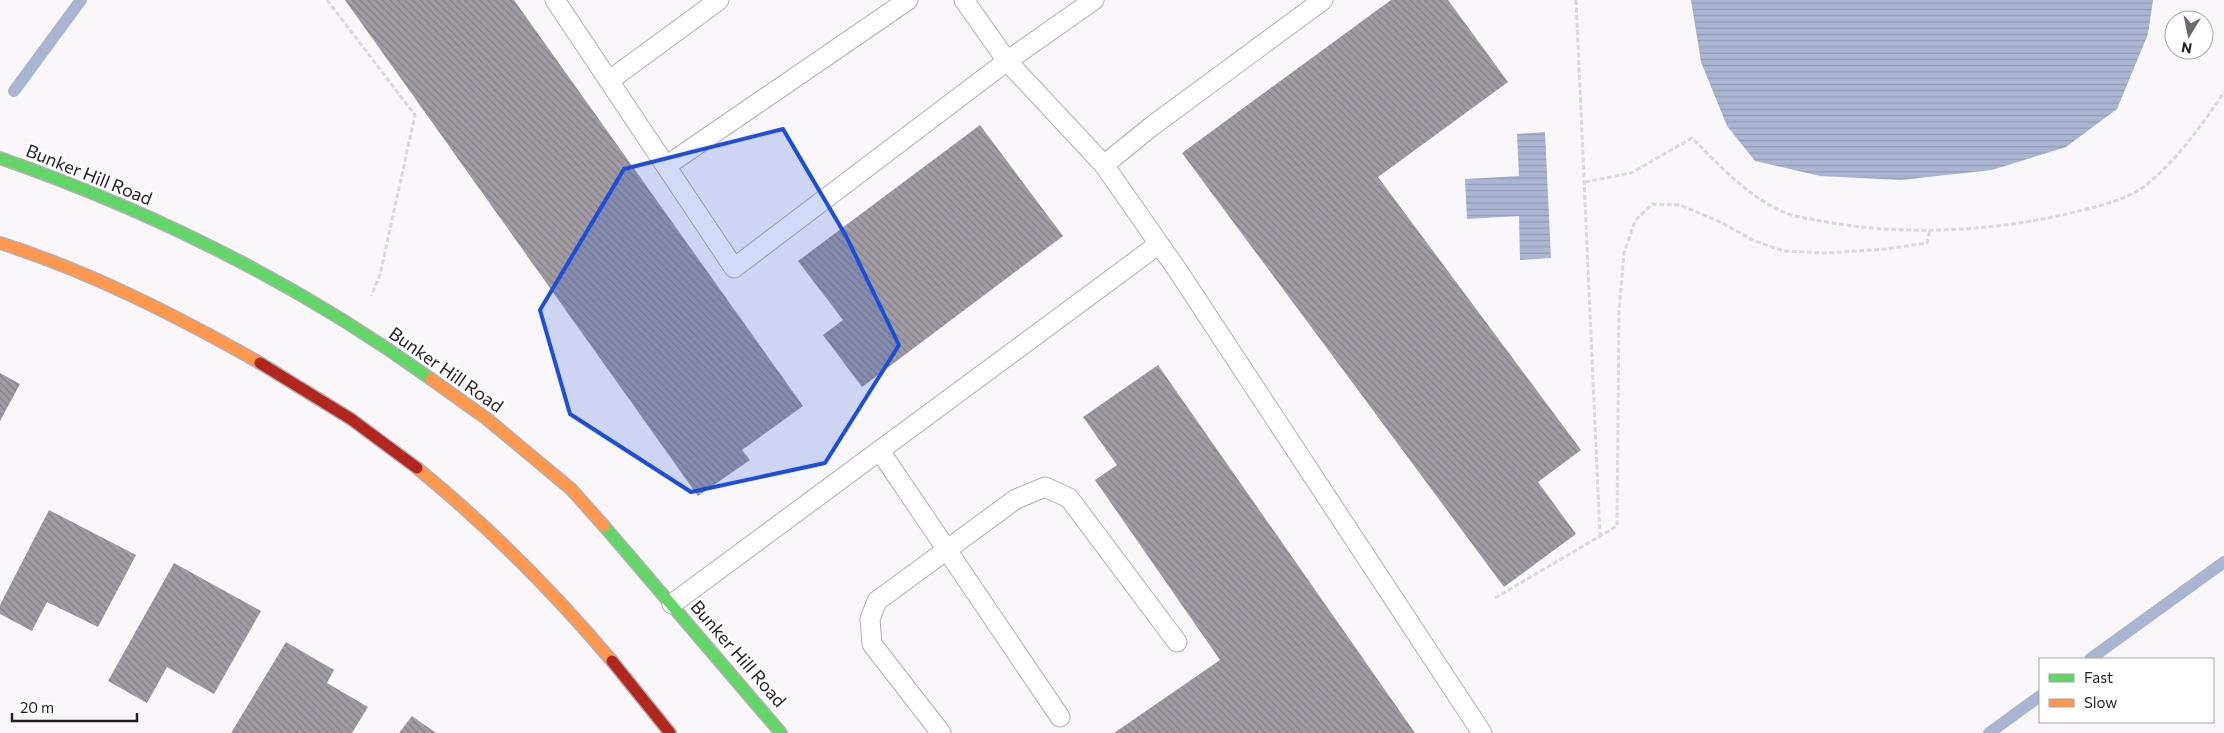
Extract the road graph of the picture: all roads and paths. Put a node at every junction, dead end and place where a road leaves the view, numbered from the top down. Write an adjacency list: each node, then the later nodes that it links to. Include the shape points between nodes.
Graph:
1 (327, 0): 19 (path, via 415,115 380,275)
2 (555, 0): 10 (lane)
3 (719, 0): 10 (lane)
4 (908, 0): 14 (lane)
5 (964, 0): 9 (lane)
6 (1094, 0): 9 (lane)
7 (1323, 0): 13 (lane)
8 (1576, 0): 15 (path)
9 (1007, 61): 13 (lane); 14 (lane, via 734,268)
10 (610, 80): 14 (lane)
11 (2224, 92): 16 (path, via 2208,116 2152,179 2113,202 2038,221)
12 (0, 158): 24 (main road, Bunker Hill Road, via 58,178 201,241 301,295 395,352 487,419 571,489)
13 (1104, 165): 18 (lane)
14 (666, 166)
15 (1585, 182): 16 (path, via 1631,173 1692,138 1758,200 1788,214 1852,227); 21 (path)
16 (1930, 229): 21 (path, via 1927,243 1825,253 1784,251 1754,241 1680,205 1652,204 1635,221 1624,252 1619,311 1617,526)
17 (0, 243): 27 (main road, via 128,293 262,364 351,419 406,460 480,523 585,630)
18 (1159, 244): 20 (lane); 30 (lane)
19 (370, 300)
20 (880, 451): 22 (lane); 24 (lane)
21 (1600, 536): 23 (path)
22 (946, 549): 25 (lane, via 1016,499 1045,487 1069,498); 26 (lane); 29 (lane, via 878,601 870,619 872,644)
23 (1495, 598)
24 (672, 604): 28 (main road, Bunker Hill Road)
25 (1176, 642)
26 (1060, 717)
27 (670, 733)
28 (781, 733)
29 (940, 733)
30 (1482, 733)

